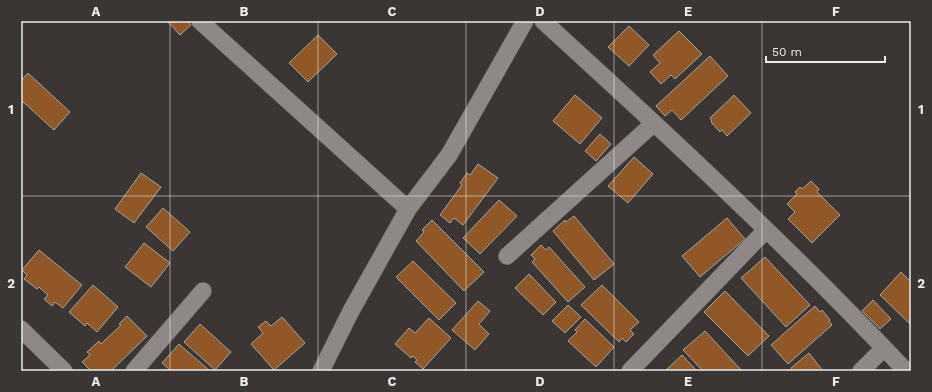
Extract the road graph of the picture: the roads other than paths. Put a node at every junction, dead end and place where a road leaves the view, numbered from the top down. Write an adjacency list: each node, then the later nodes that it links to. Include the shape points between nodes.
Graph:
1 (200, 21): 5 (street)
2 (525, 21): 5 (street, via 449,155)
3 (543, 21): 4 (street)
4 (654, 123): 6 (street); 7 (street)
5 (408, 209): 13 (street)
6 (766, 230): 10 (street); 14 (street)
7 (507, 256)
8 (203, 291): 12 (street)
9 (23, 335): 11 (street)
10 (884, 348): 15 (street); 16 (street)
11 (64, 371)
12 (134, 371)
13 (321, 371)
14 (630, 371)
15 (861, 371)
16 (906, 371)

